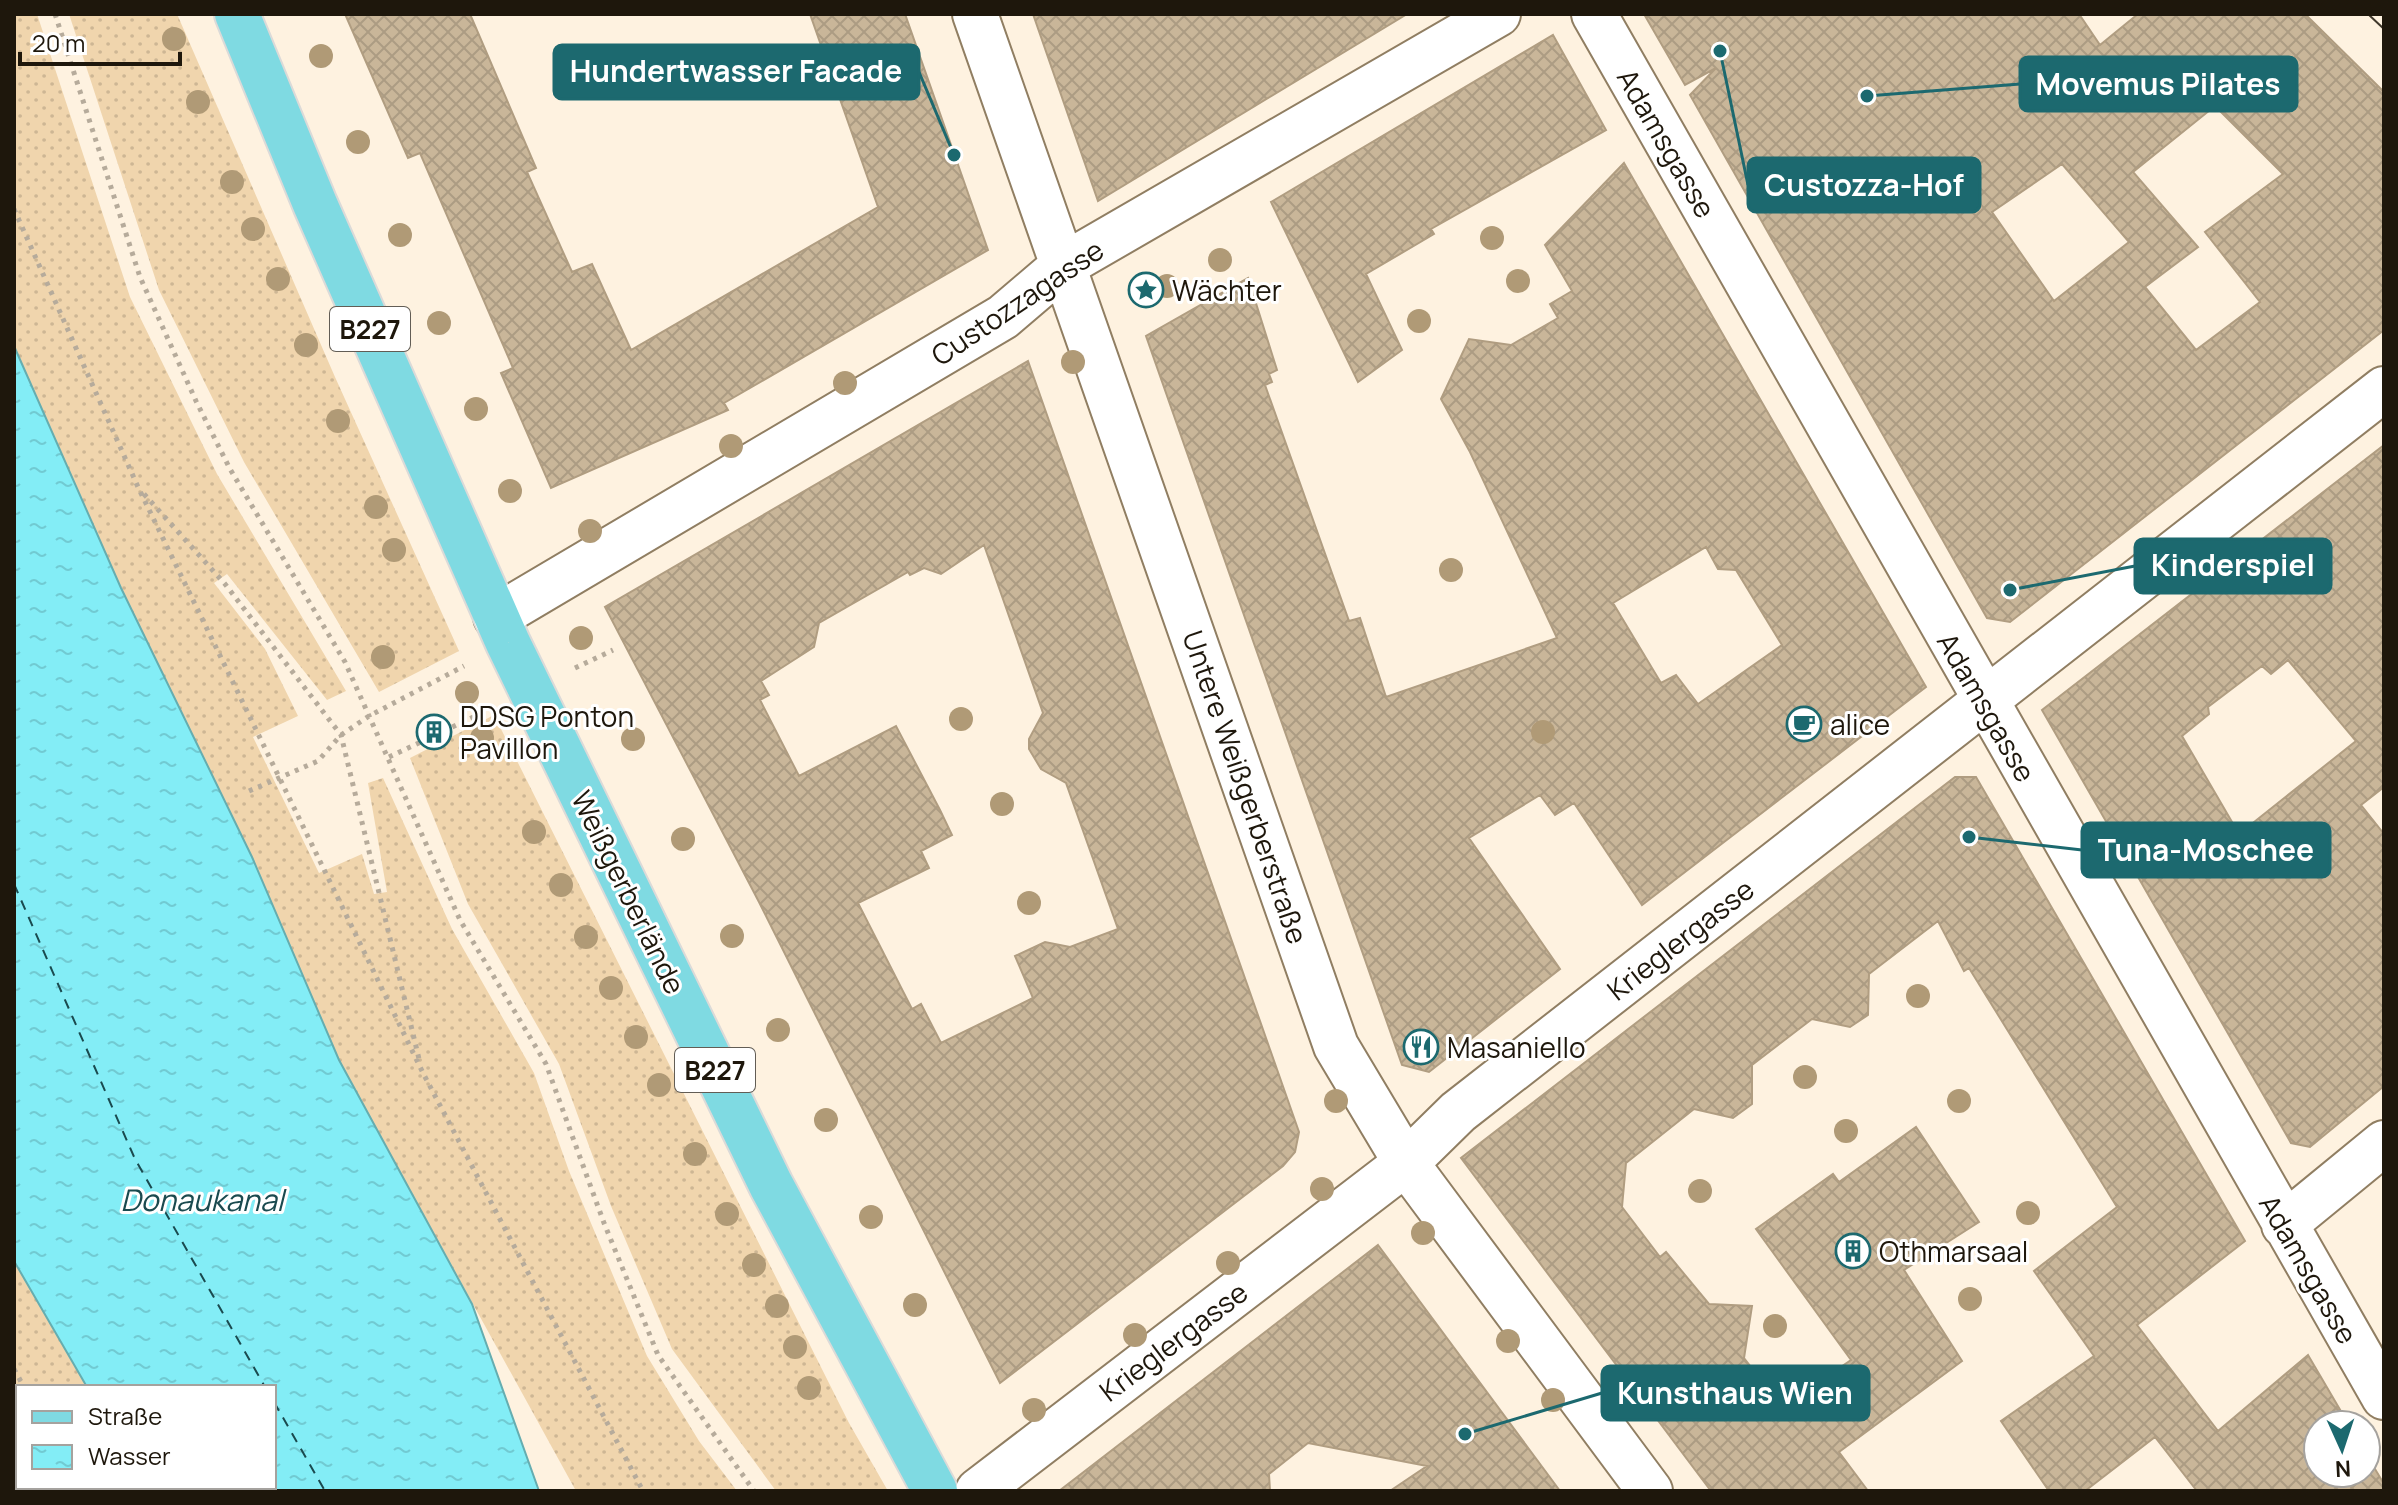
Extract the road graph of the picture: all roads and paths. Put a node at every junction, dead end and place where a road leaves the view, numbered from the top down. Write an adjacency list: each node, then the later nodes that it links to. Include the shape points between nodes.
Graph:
1 (55, 14): 13 (path, via 140,277 230,469 345,662)
2 (237, 14): 10 (main road, Weißgerberlände / B227)
3 (975, 14): 7 (street, Untere Weißgerberstraße)
4 (1498, 14): 7 (street, Custozzagasse)
5 (1594, 14): 11 (street, Adamsgasse)
6 (14, 209): 9 (path)
7 (1064, 265): 10 (street, Custozzagasse, via 1003,317); 20 (street, Untere Weißgerberstraße, via 1336,1046)
8 (2384, 389): 11 (street, Krieglergasse)
9 (138, 487): 14 (path, via 225,584); 16 (path)
10 (502, 630): 13 (path); 25 (main road, Weißgerberlände / B227, via 771,1185)
11 (1985, 702): 20 (street, Krieglergasse, via 1458,1112); 21 (street, Adamsgasse)
12 (492, 709): 15 (path)
13 (369, 716): 14 (path); 15 (path)
14 (341, 735): 16 (path, via 318,761); 18 (path)
15 (389, 757): 24 (path, via 460,920 546,1064 658,1355)
16 (281, 778): 17 (path); 18 (path)
17 (249, 791)
18 (423, 1073): 23 (path)
19 (2384, 1143): 21 (street)
20 (1406, 1163): 26 (street, Krieglergasse); 27 (street, Untere Weißgerberstraße)
21 (2284, 1225): 22 (street, Adamsgasse)
22 (2384, 1397)
23 (643, 1491)
24 (754, 1491)
25 (935, 1491)
26 (978, 1491)
27 (1650, 1491)

